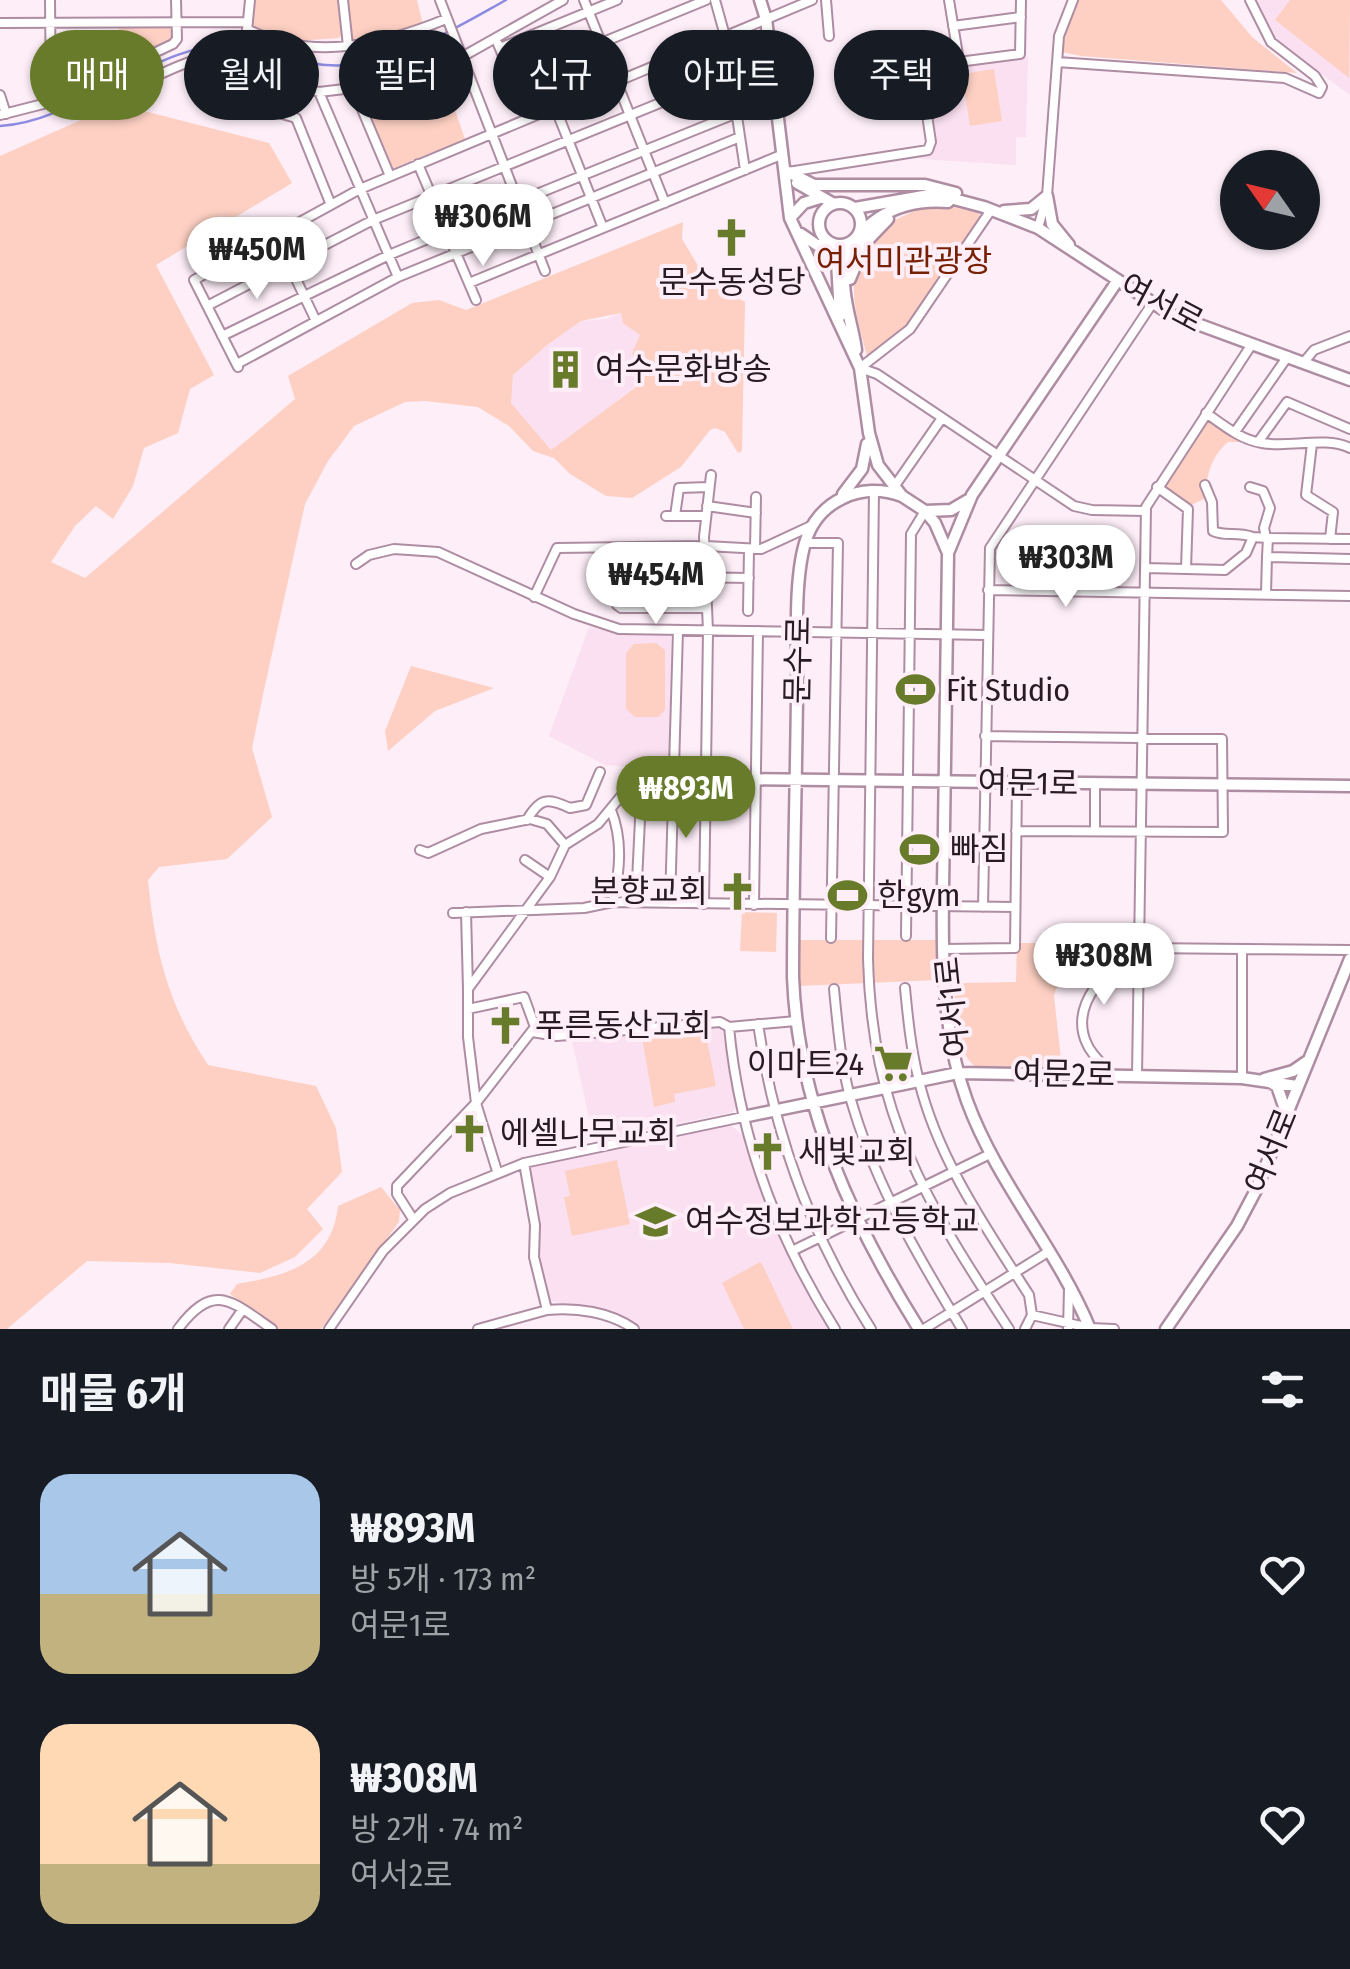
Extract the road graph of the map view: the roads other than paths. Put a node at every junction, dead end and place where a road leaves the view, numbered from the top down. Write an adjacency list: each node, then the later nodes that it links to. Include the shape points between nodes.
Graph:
1 (50, 0): 23 (street)
2 (176, 0): 24 (street)
3 (250, 0): 27 (street)
4 (343, 0): 28 (street)
5 (440, 0): 21 (street)
6 (564, 0): 31 (street)
7 (584, 0): 18 (street)
8 (617, 0): 18 (street)
9 (706, 0): 38 (street)
10 (715, 0): 34 (street)
11 (760, 0): 20 (street)
12 (812, 0): 20 (street)
13 (826, 0): 39 (street)
14 (949, 0): 25 (street)
15 (1021, 0): 19 (street)
16 (1074, 0): 42 (street, via 1060,31)
17 (1250, 0): 42 (street, via 1264,33 1314,76 1319,94 1285,78)
18 (589, 12): 32 (street); 33 (street)
19 (1021, 17): 25 (street); 41 (street, via 1020,54)
20 (766, 19): 35 (street); 36 (street)
21 (446, 21): 29 (street); 30 (street)
22 (0, 22): 23 (street)
23 (50, 22): 24 (street); 26 (street)
24 (176, 22): 27 (street); 40 (street, via 177,39)
25 (953, 26): 37 (street)
26 (50, 30)
27 (247, 30)
28 (346, 30)
29 (421, 30)
30 (450, 30)
31 (510, 30)
32 (544, 30)
33 (597, 30)
34 (722, 30)
35 (739, 30)
36 (767, 30)
37 (954, 30)
38 (628, 32)
39 (829, 36)
40 (164, 48)
41 (969, 60)
42 (1057, 62): 76 (street)
43 (339, 90): 45 (street)
44 (473, 90): 60 (street)
45 (319, 92): 73 (street)
46 (0, 95): 50 (street)
47 (30, 107): 50 (street)
48 (648, 108): 51 (street)
49 (628, 110): 51 (street)
50 (3, 114)
51 (630, 115): 62 (street); 63 (street)
52 (297, 120): 82 (street)
53 (366, 120): 70 (street)
54 (524, 120): 60 (street)
55 (560, 120): 62 (street)
56 (719, 120): 63 (street)
57 (737, 120): 61 (street)
58 (777, 120): 64 (street)
59 (927, 120): 69 (street, via 928,150)
60 (491, 134): 65 (street); 66 (street)
61 (740, 137): 67 (street); 68 (street)
62 (568, 140): 66 (street); 71 (street)
63 (644, 150): 68 (street); 71 (street)
64 (781, 151): 67 (street); 69 (street); 72 (street)
65 (418, 164): 70 (street); 74 (street)
66 (504, 167): 74 (street); 78 (street)
67 (745, 170): 79 (street)
68 (653, 172): 77 (street); 79 (street)
69 (788, 172): 75 (street); 84 (street, via 814,185 943,188)
70 (390, 176): 73 (street)
71 (582, 176): 77 (street); 78 (street)
72 (784, 188): 75 (street); 87 (street)
73 (360, 189): 82 (street); 85 (street)
74 (432, 196): 85 (street); 90 (street)
75 (817, 196): 81 (street); 87 (street, via 804,203)
76 (1048, 196): 84 (street, via 1026,211); 89 (street); 95 (street, via 1052,224)
77 (591, 198): 86 (street); 88 (street)
78 (518, 202): 86 (street); 90 (street)
79 (665, 202): 88 (street)
80 (917, 203): 84 (street); 91 (street, via 884,214); 108 (street, via 879,225 860,251 850,278)
81 (834, 204): 83 (street); 93 (street, via 818,223)
82 (331, 205): 92 (street)
83 (854, 208): 84 (street, via 934,194); 91 (street)
84 (990, 209): 89 (street, 여서로); 114 (street, via 910,329)
85 (374, 220): 97 (street); 98 (street)
86 (526, 224): 94 (street); 96 (street)
87 (794, 225): 93 (street, via 813,244); 108 (street)
88 (603, 228): 96 (street)
89 (1038, 228): 95 (street, 여서로)
90 (447, 231): 94 (street); 97 (street)
91 (859, 234): 93 (street, via 844,246); 108 (street, via 844,283)
92 (275, 235): 98 (street); 106 (street, via 194,280)
93 (830, 244): 108 (street)
94 (456, 253): 100 (street); 102 (street)
95 (1076, 253): 101 (street, 여서로)
96 (538, 254): 99 (street); 102 (street)
97 (388, 255): 100 (street); 103 (street)
98 (289, 264): 103 (street); 106 (street)
99 (545, 271)
100 (398, 277): 107 (street)
101 (1118, 280): 105 (street, 여서로); 124 (street)
102 (469, 283): 104 (street)
103 (304, 296): 107 (street); 109 (street)
104 (476, 300)
105 (1152, 304): 111 (street, 여서로); 126 (street)
106 (207, 306): 109 (street)
107 (316, 321): 109 (street, via 238,365)
108 (848, 333): 114 (street)
109 (222, 336)
110 (1350, 336): 113 (street, via 1314,350)
111 (1252, 344): 112 (street, 여서로); 116 (street)
112 (1288, 356): 113 (street, 여서로); 119 (street)
113 (1304, 362): 115 (street, 여서로)
114 (860, 368): 117 (street); 120 (street)
115 (1350, 380)
116 (1206, 413): 119 (street); 128 (street)
117 (942, 418): 124 (street); 132 (street)
118 (1350, 429): 121 (street, via 1288,402)
119 (1235, 432): 121 (street)
120 (869, 433): 132 (street, via 878,465); 135 (street, 문수로, via 864,466)
121 (1258, 442): 123 (street)
122 (1348, 443): 123 (street)
123 (1312, 444): 143 (street, via 1306,496 1333,512)
124 (998, 456): 126 (street); 133 (street)
125 (711, 475): 130 (street)
126 (1034, 480): 137 (street, via 1080,508); 157 (street, via 990,548)
127 (1206, 485): 141 (street, via 1213,531)
128 (1157, 487): 137 (street); 153 (street, via 1188,509)
129 (1250, 487): 142 (street, via 1262,490 1271,509)
130 (710, 488): 138 (street); 138 (street, via 678,489 670,516)
131 (874, 491): 132 (street); 135 (street); 170 (street)
132 (898, 492): 136 (street)
133 (972, 496): 136 (street, via 951,510); 148 (street)
134 (756, 497): 139 (street)
135 (839, 499): 140 (street, 문수로)
136 (925, 510): 148 (street, 여서1로); 171 (street, via 911,534)
137 (1146, 510): 152 (street)
138 (707, 511): 139 (street); 146 (street)
139 (756, 513): 147 (street)
140 (814, 525): 145 (street, 문수로); 147 (street)
141 (1253, 537): 142 (street); 154 (street, via 1228,569)
142 (1267, 538): 143 (street); 149 (street)
143 (1330, 539): 144 (street)
144 (1350, 539)
145 (805, 543): 168 (street, 문수로); 169 (street, via 838,543)
146 (706, 546): 147 (street); 155 (street); 161 (street, via 557,548)
147 (752, 549): 156 (street)
148 (948, 554): 172 (street, 여서1로)
149 (1267, 557): 150 (street); 160 (street)
150 (1350, 558)
151 (356, 564): 161 (street, via 385,550 438,552)
152 (1146, 568): 153 (street); 158 (street)
153 (1186, 569): 154 (street)
154 (1202, 570): 159 (street)
155 (707, 577): 156 (street); 163 (street); 163 (street, via 630,576 617,604)
156 (748, 578): 164 (street)
157 (988, 590): 158 (street); 173 (street)
158 (1145, 592): 159 (street); 175 (street)
159 (1202, 592): 160 (street)
160 (1266, 594): 162 (street)
161 (534, 596): 165 (street, via 619,629)
162 (1350, 596)
163 (708, 608): 166 (street)
164 (748, 611)
165 (678, 631): 166 (street); 177 (street)
166 (708, 631): 167 (street); 179 (street)
167 (758, 631): 168 (street); 180 (street)
168 (798, 631): 169 (street); 181 (street, 문수로)
169 (837, 632): 170 (street); 182 (street)
170 (872, 632): 171 (street); 183 (street)
171 (908, 632): 172 (street); 184 (street)
172 (947, 634): 173 (street); 185 (street, 여서1로)
173 (987, 634): 174 (street)
174 (985, 736): 175 (street); 186 (street)
175 (1143, 738): 189 (street); 190 (street, via 1222,739)
176 (600, 772): 193 (street, via 586,804 572,808 546,800)
177 (673, 777): 178 (street, 여문1로); 179 (street, 여문1로); 203 (street)
178 (642, 778): 192 (street); 202 (street)
179 (706, 778): 180 (street, 여문1로); 204 (street)
180 (756, 779): 181 (street, 여문1로); 205 (street)
181 (796, 780): 182 (street, 여문1로); 206 (street, 문수로)
182 (834, 781): 183 (street, 여문1로); 207 (street)
183 (871, 781): 184 (street, 여문1로); 208 (street)
184 (906, 781): 185 (street, 여문1로); 209 (street)
185 (945, 782): 186 (street, 여문1로); 210 (street, 여서1로)
186 (984, 782): 187 (street, 여문1로); 211 (street)
187 (1017, 783): 188 (street, 여문1로); 194 (street)
188 (1095, 784): 189 (street, 여문1로); 195 (street)
189 (1142, 784): 190 (street, 여문1로); 196 (street)
190 (1222, 785): 191 (street, 여문1로); 196 (street, via 1223,832)
191 (1350, 786)
192 (611, 810): 197 (street); 201 (street, via 619,841)
193 (527, 820): 197 (street, via 546,824); 198 (street, via 481,829 428,853)
194 (1016, 830): 195 (street); 212 (street)
195 (1095, 831): 196 (street)
196 (1141, 832): 218 (street)
197 (565, 846): 200 (street)
198 (420, 850)
199 (524, 860): 200 (street)
200 (550, 877): 213 (street)
201 (612, 902): 202 (street); 213 (street)
202 (636, 902): 203 (street)
203 (670, 903): 204 (street)
204 (704, 904): 205 (street)
205 (754, 905): 206 (street)
206 (794, 906): 207 (street); 227 (street, 문수로)
207 (832, 906): 208 (street); 217 (street)
208 (868, 906): 209 (street); 239 (street, via 868,987)
209 (905, 906): 210 (street); 216 (street)
210 (943, 906): 211 (street); 219 (street, 여서1로)
211 (982, 907): 212 (street)
212 (1015, 907): 219 (street, via 1015,948)
213 (526, 908): 214 (street); 224 (street)
214 (466, 912): 215 (street); 224 (street)
215 (454, 914)
216 (906, 936)
217 (831, 938)
218 (1139, 948): 220 (street); 233 (street, via 1114,965 1085,1005 1086,1043); 234 (street)
219 (945, 949): 232 (street, 여서1로)
220 (1242, 949): 221 (street); 235 (street)
221 (1350, 950)
222 (1350, 959): 231 (street, 여서로)
223 (905, 988): 237 (street)
224 (468, 989): 226 (street)
225 (834, 989): 240 (street)
226 (468, 1009): 230 (street, via 524,997); 241 (street)
227 (796, 1020): 228 (street); 242 (street, 문수로)
228 (758, 1024): 229 (street); 243 (street)
229 (729, 1027): 230 (street, via 720,1022 557,1036); 245 (street)
230 (532, 1032): 241 (street)
231 (1310, 1058): 236 (street, via 1293,1071); 238 (street, 여서로)
232 (958, 1073): 233 (street, 여문2로); 237 (street, 여문2로); 246 (street, 여서1로)
233 (1112, 1075): 234 (street, 여문2로)
234 (1137, 1076): 235 (street, 여문2로)
235 (1242, 1078): 236 (street, 여문2로)
236 (1264, 1078): 238 (street, 여문2로); 244 (street, via 1280,1092)
237 (919, 1081): 239 (street, 여문2로); 249 (street)
238 (1298, 1086): 244 (street, 여서로)
239 (884, 1088): 240 (street, 여문2로); 250 (street)
240 (850, 1095): 242 (street, 여문2로); 251 (street)
241 (476, 1103): 248 (street); 253 (street, via 397,1186)
242 (813, 1103): 243 (street, 여문2로); 252 (street, 문수로)
243 (774, 1111): 245 (street, 여문2로); 254 (street)
244 (1285, 1116): 279 (street, 여서로, via 1242,1216)
245 (743, 1117): 247 (street, 여문2로); 255 (street)
246 (990, 1154): 249 (street); 256 (street, 여서1로)
247 (524, 1163): 248 (street, 여문2로); 261 (street)
248 (497, 1172): 253 (street, 여문2로)
249 (954, 1172): 250 (street); 257 (street)
250 (922, 1188): 251 (street); 259 (street)
251 (889, 1203): 252 (street); 262 (street)
252 (856, 1218): 254 (street); 274 (street, 문수로)
253 (413, 1219): 269 (street, 여문2로)
254 (819, 1238): 255 (street); 273 (street)
255 (792, 1251): 272 (street)
256 (1048, 1252): 257 (street); 258 (street, 여서1로)
257 (1015, 1273): 259 (street); 263 (street)
258 (1067, 1281): 264 (street); 265 (street, 여서1로)
259 (984, 1292): 262 (street); 276 (street)
260 (243, 1309): 266 (street, via 210,1300); 267 (street); 268 (street)
261 (547, 1310): 270 (street); 271 (street, via 586,1311)
262 (952, 1312): 274 (street); 275 (street)
263 (1032, 1315): 264 (street); 277 (street)
264 (1068, 1326): 265 (street)
265 (1090, 1328): 278 (street)
266 (178, 1329)
267 (229, 1329)
268 (272, 1329)
269 (328, 1329)
270 (478, 1329)
271 (634, 1329)
272 (835, 1329)
273 (871, 1329)
274 (922, 1329)
275 (962, 1329)
276 (1009, 1329)
277 (1026, 1329)
278 (1114, 1329)
279 (1166, 1329)

